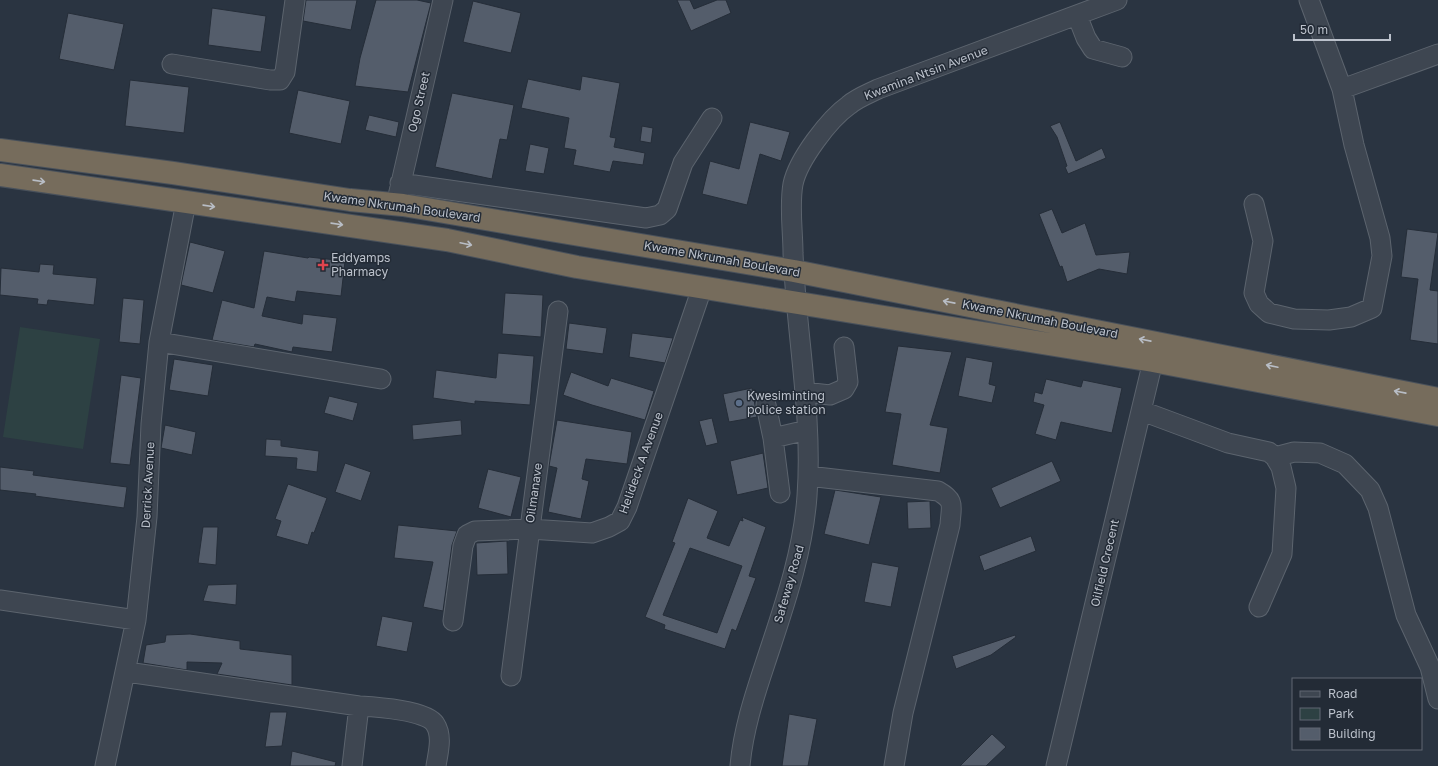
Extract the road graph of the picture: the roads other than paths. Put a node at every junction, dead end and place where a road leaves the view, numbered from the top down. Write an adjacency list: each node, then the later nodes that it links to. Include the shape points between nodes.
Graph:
1 (295, 0): 8 (street, via 285,72 280,80)
2 (443, 0): 13 (street, Ogo Street)
3 (1117, 0): 5 (street, Kwamina Ntsin Avenue)
4 (1309, 0): 9 (street)
5 (1077, 15): 7 (street, via 1092,48); 17 (street, Kwamina Ntsin Avenue, via 878,90 850,103 814,143 794,183)
6 (1438, 54): 9 (street)
7 (1122, 57)
8 (172, 64)
9 (1342, 88): 15 (street, via 1354,145 1380,238 1382,256 1372,308 1351,317 1329,320 1294,319 1269,313 1259,304 1254,293 1263,241)
10 (712, 118): 13 (street, via 683,163 667,209 660,215 646,218)
11 (0, 150): 16 (highway, Kwame Nkrumah Boulevard)
12 (0, 175): 14 (highway, Kwame Nkrumah Boulevard, one-way to 14)
13 (400, 183): 16 (street, Ogo Street)
14 (186, 202): 18 (highway, Kwame Nkrumah Boulevard, one-way to 18, via 447,240 577,267); 21 (street, Derrick Avenue)
15 (1254, 204)
16 (395, 205): 17 (highway, Kwame Nkrumah Boulevard)
17 (794, 271): 19 (street, Kwamina Ntsin Avenue); 26 (highway, Kwame Nkrumah Boulevard, one-way to 17)
18 (702, 288): 19 (highway, Kwame Nkrumah Boulevard); 35 (street, Helideck A Avenue, via 620,521 609,528 592,533)
19 (796, 302): 23 (highway, Kwame Nkrumah Boulevard); 25 (street, Safeway Road)
20 (558, 311): 35 (street, Oilmanave)
21 (159, 342): 24 (street); 38 (street, Derrick Avenue)
22 (844, 348): 25 (street, via 848,382 844,390 830,395)
23 (1154, 361): 28 (street, Oilfield Crecent); 29 (highway, Kwame Nkrumah Boulevard)
24 (381, 379)
25 (804, 392): 30 (street, Safeway Road)
26 (1438, 399)
27 (766, 405): 31 (street)
28 (1142, 411): 32 (street, via 1228,442 1269,452); 49 (street, Oilfield Crecent)
29 (1438, 415)
30 (807, 430): 31 (street); 33 (street, Safeway Road)
31 (773, 438): 34 (street)
32 (1275, 457): 37 (street, via 1281,466 1286,488 1282,554); 42 (street, via 1294,452 1320,453 1345,464 1370,490 1378,508 1406,615 1430,667)
33 (808, 476): 47 (street, Safeway Road, via 808,496 800,551 754,698); 48 (street, via 938,490 949,497 951,503 950,526 903,713)
34 (780, 493)
35 (529, 530): 39 (street, Helideck A Avenue, via 475,531 467,535); 41 (street, Oilmanave)
36 (0, 600): 38 (street)
37 (1259, 607)
38 (136, 620): 40 (street, Derrick Avenue)
39 (453, 621)
40 (127, 672): 43 (street); 44 (street, Derrick Avenue)
41 (510, 676)
42 (1438, 699)
43 (359, 706): 45 (street); 46 (street, via 395,709 427,717 435,723 440,740)
44 (105, 766)
45 (352, 766)
46 (436, 766)
47 (740, 766)
48 (894, 766)
49 (1056, 766)

